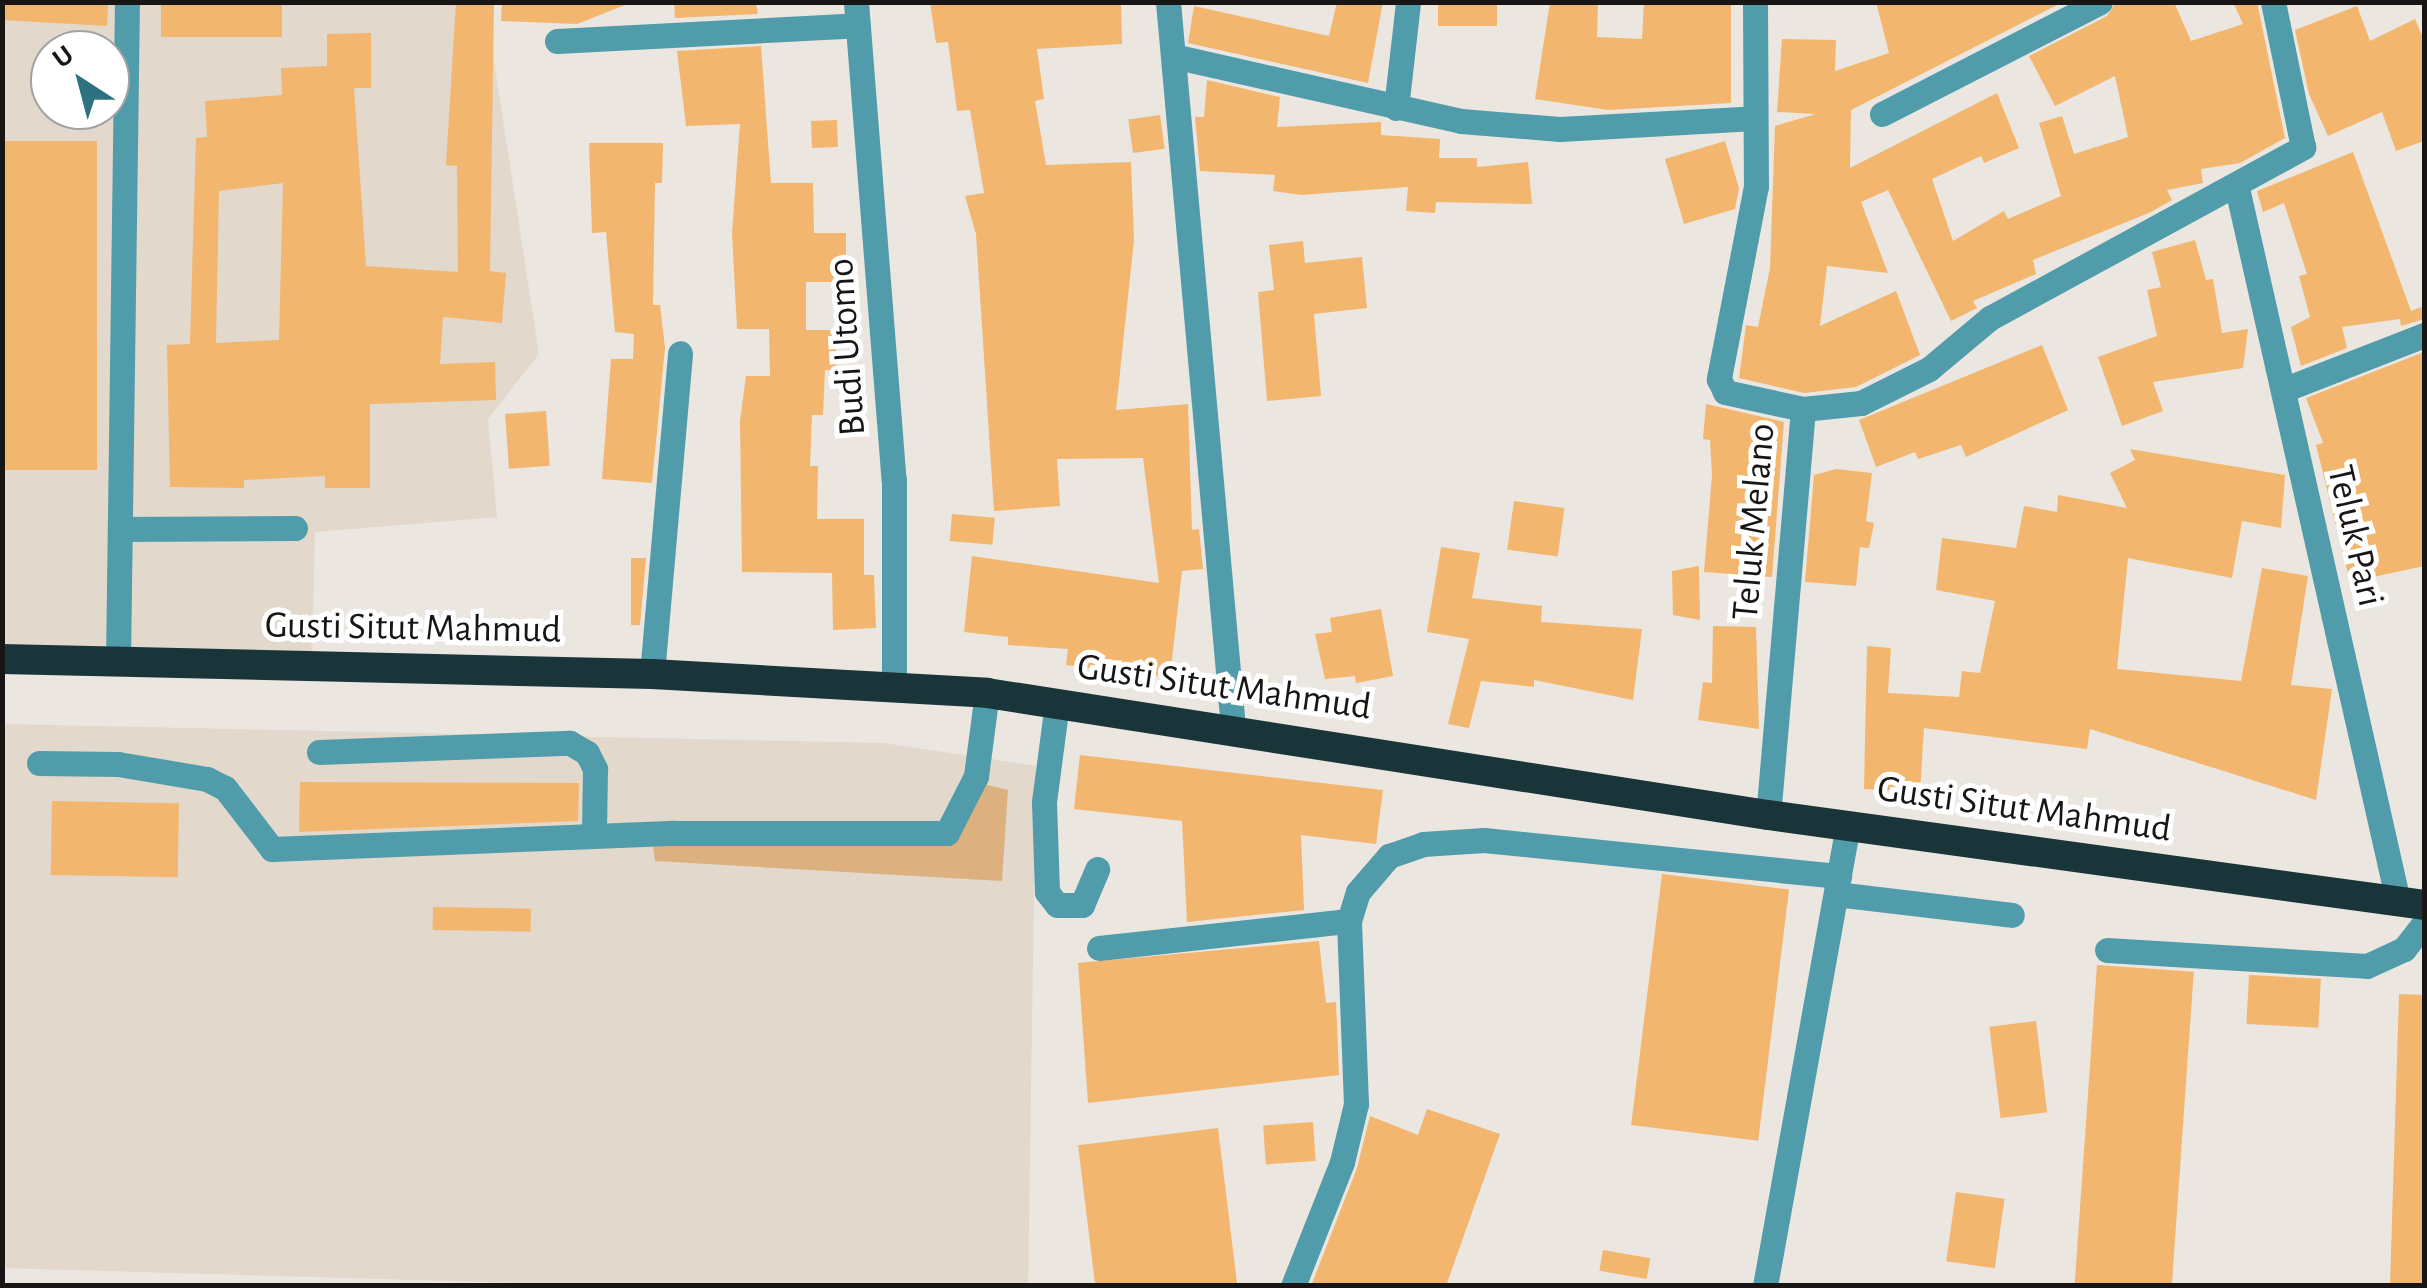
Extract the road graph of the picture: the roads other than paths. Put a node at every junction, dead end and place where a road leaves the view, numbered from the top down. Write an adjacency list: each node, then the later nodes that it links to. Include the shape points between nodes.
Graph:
1 (127, 2): 19 (street)
2 (1168, 2): 9 (street)
3 (1408, 2): 10 (street)
4 (1755, 2): 12 (street, Teluk Melano)
5 (2100, 2): 11 (street)
6 (2273, 2): 13 (street, via 2304,147)
7 (857, 14): 8 (street); 23 (street, Budi Utomo, via 893,460)
8 (557, 41)
9 (1173, 56): 10 (street); 26 (street)
10 (1396, 108): 12 (street, via 1560,129)
11 (1882, 114)
12 (1755, 118): 17 (street, Teluk Melano, via 1752,228 1720,388)
13 (2237, 188): 16 (street, Teluk Pari); 17 (street, via 1990,318 1929,369 1861,402)
14 (2424, 335): 16 (street)
15 (680, 353): 22 (street)
16 (2283, 390): 34 (street, Teluk Pari)
17 (1803, 409): 29 (street, Teluk Melano)
18 (294, 528): 19 (street)
19 (120, 529): 21 (street)
20 (2, 659): 21 (highway, Gusti Situt Mahmud)
21 (118, 661): 22 (highway, Gusti Situt Mahmud)
22 (652, 674): 23 (highway, Gusti Situt Mahmud)
23 (894, 688): 24 (highway, Gusti Situt Mahmud)
24 (987, 693): 25 (highway, Gusti Situt Mahmud); 31 (street, via 976,776 946,833)
25 (1058, 703): 26 (highway, Gusti Situt Mahmud); 32 (street, via 1044,802 1047,892 1057,905 1082,905)
26 (1233, 727): 29 (highway, Gusti Situt Mahmud)
27 (319, 752): 31 (street, via 570,743 595,768)
28 (38, 763): 31 (street, via 118,764 207,778 225,788 272,849)
29 (1768, 815): 30 (highway, Gusti Situt Mahmud)
30 (1848, 826): 33 (street); 34 (highway, Gusti Situt Mahmud)
31 (594, 835)
32 (1097, 869)
33 (1837, 885): 35 (street); 36 (street, via 1451,840 1389,856 1358,892); 41 (street)
34 (2412, 903)
35 (2012, 914)
36 (1348, 921): 38 (street); 40 (street, via 1356,1104 1342,1162)
37 (2424, 923): 39 (street, via 2404,949 2367,966)
38 (1100, 948)
39 (2107, 950)
40 (1294, 1286)
41 (1766, 1286)

